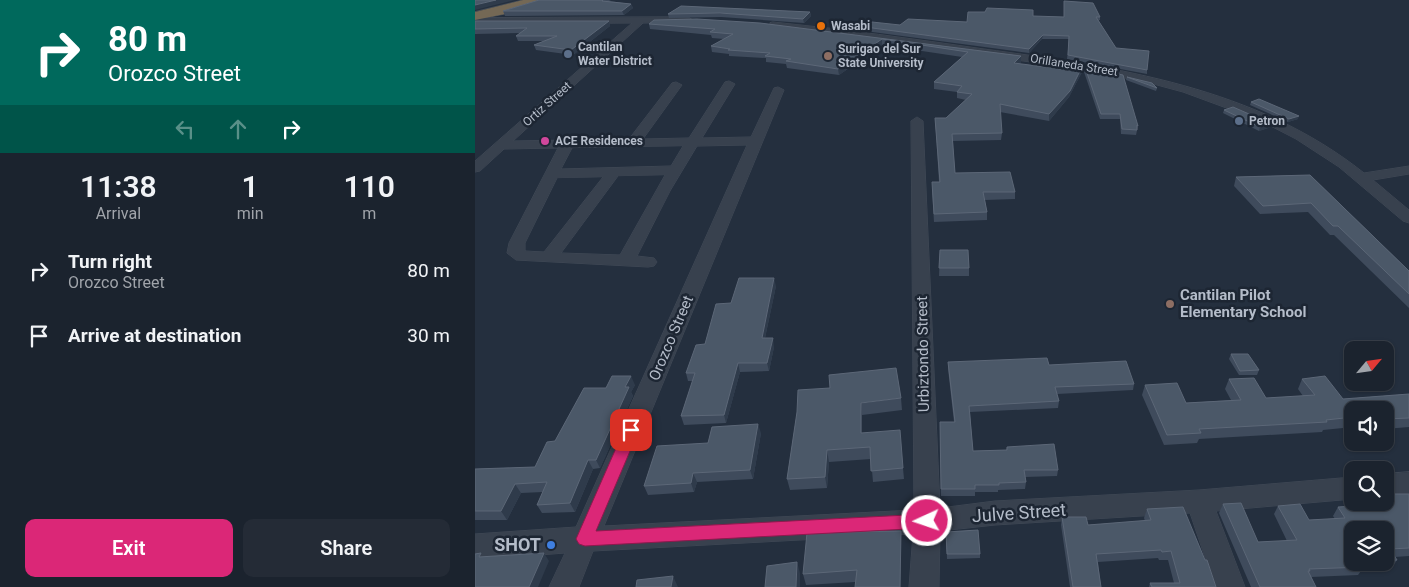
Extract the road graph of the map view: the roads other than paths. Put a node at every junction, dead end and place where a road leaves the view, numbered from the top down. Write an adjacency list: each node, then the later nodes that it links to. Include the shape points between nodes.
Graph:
1 (537, 0): 2 (highway); 3 (street, via 533,6 537,12)
2 (475, 16)
3 (562, 20): 4 (street); 6 (street)
4 (641, 20): 5 (street); 16 (street, Ortiz Street)
5 (696, 20)
6 (475, 21)
7 (762, 24): 22 (street, Orillaneda Street, via 1088,66 1152,79 1210,96 1279,125 1323,149)
8 (729, 84): 13 (street)
9 (676, 85): 14 (street)
10 (778, 90): 12 (street, Orozco Street)
11 (917, 121): 31 (street, Urbiztondo Street)
12 (756, 141): 13 (street); 32 (street, Orozco Street)
13 (692, 142): 14 (street); 18 (street)
14 (633, 143): 15 (street)
15 (567, 144): 16 (street); 21 (street)
16 (501, 145): 17 (street, Ortiz Street)
17 (475, 168)
18 (675, 170): 20 (street); 25 (street)
19 (1409, 170): 22 (street)
20 (614, 172): 21 (street); 24 (street)
21 (553, 174): 24 (street, via 515,251 522,256)
22 (1362, 178): 23 (street, Orillaneda Street)
23 (1409, 218)
24 (549, 257): 25 (street)
25 (626, 261): 26 (street)
26 (648, 262)
27 (1409, 483): 28 (street)
28 (1394, 484)
29 (1344, 489): 30 (street, Julve Street)
30 (1199, 500): 31 (street, Julve Street, via 995,513); 36 (street)
31 (927, 521): 32 (street, Julve Street); 35 (street, Urbiztondo Street)
32 (585, 539): 33 (street, Julve Street); 34 (street, Orozco Street)
33 (475, 547)
34 (564, 587)
35 (924, 587)
36 (1230, 587)

